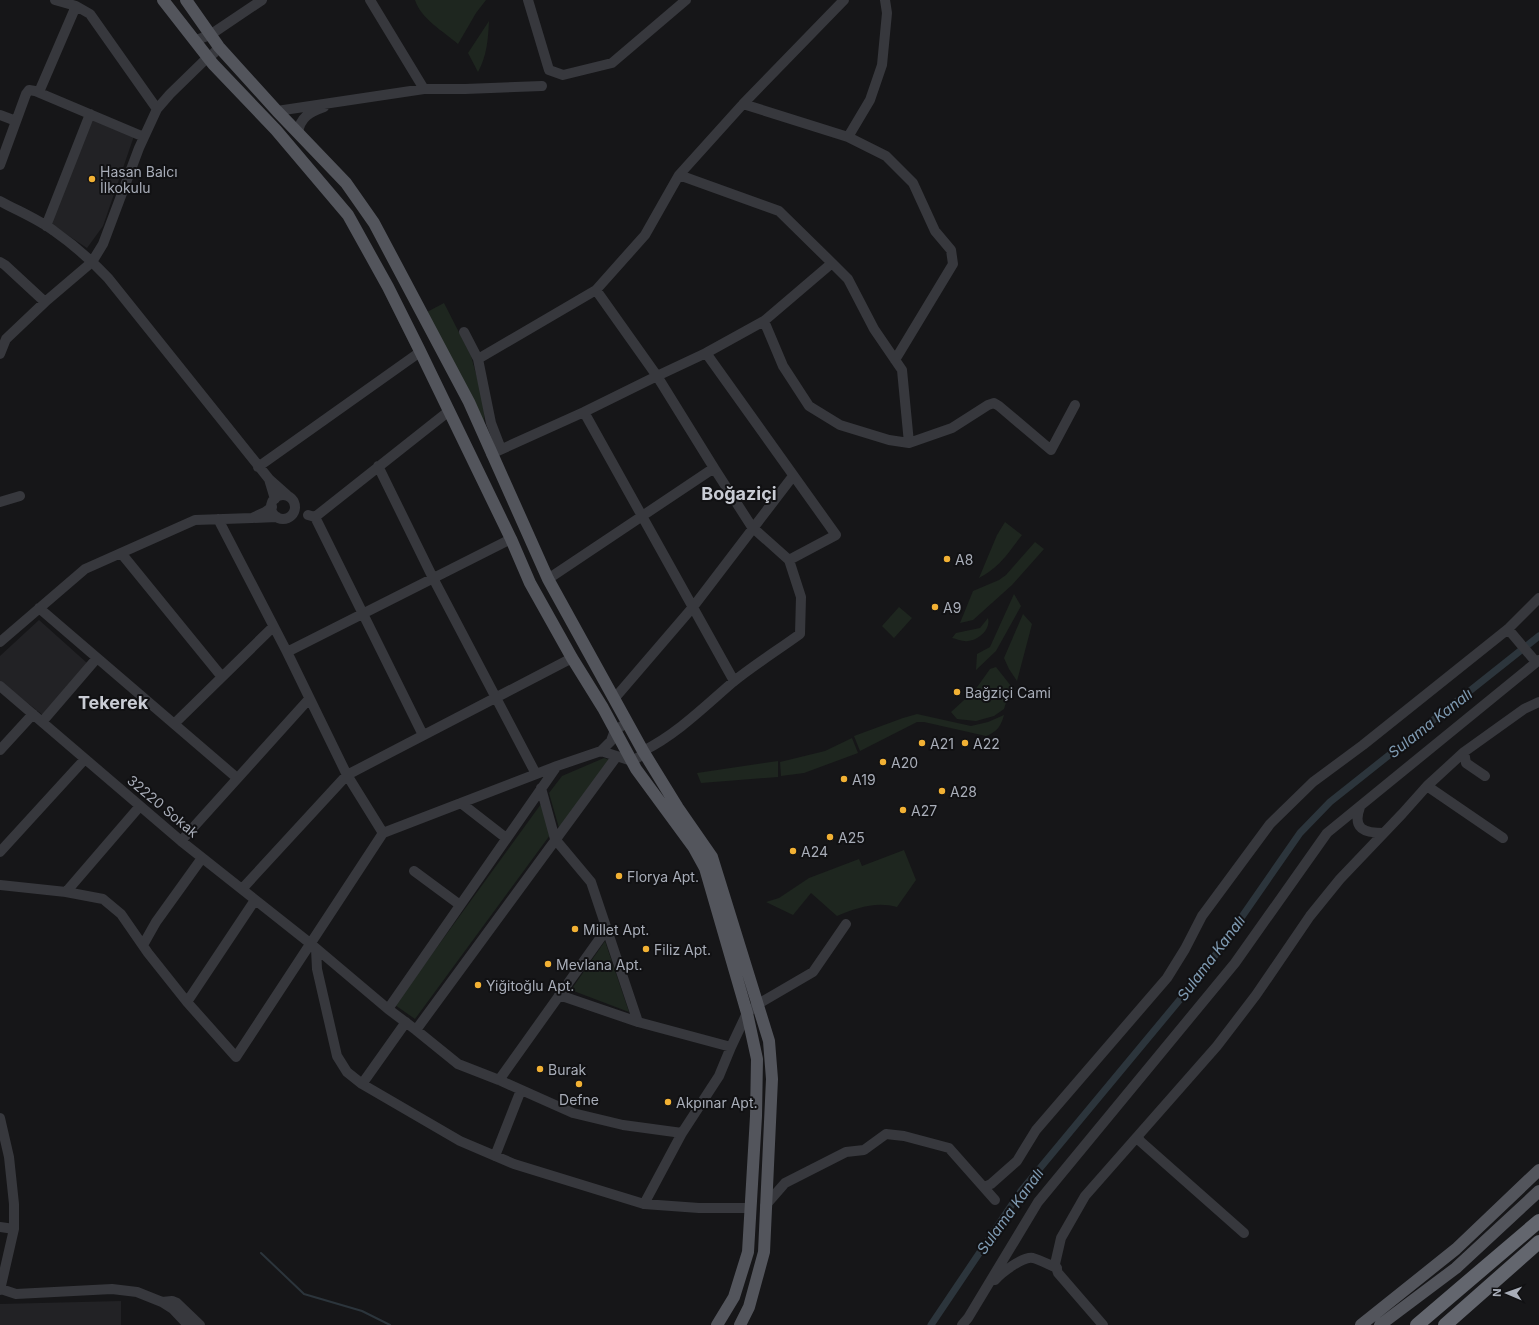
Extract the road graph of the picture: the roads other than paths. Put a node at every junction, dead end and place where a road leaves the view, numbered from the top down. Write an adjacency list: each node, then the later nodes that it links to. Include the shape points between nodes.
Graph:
1 (163, 0): 12 (main road)
2 (186, 0): 11 (main road)
3 (262, 0): 11 (street)
4 (370, 0): 16 (street)
5 (528, 0): 6 (street, via 549,70 563,75 612,63)
6 (686, 0)
7 (844, 0): 19 (street)
8 (885, 0): 27 (street, via 887,13 882,66 870,100)
9 (62, 1): 10 (street)
10 (76, 6): 17 (street); 20 (street, via 90,14)
11 (210, 34): 12 (street); 13 (main road)
12 (196, 43): 14 (main road)
13 (219, 47): 14 (street); 21 (main road)
14 (208, 57): 20 (street); 40 (main road, via 276,130 348,215)
15 (542, 86): 16 (street)
16 (424, 89): 18 (street)
17 (39, 92): 23 (street); 24 (street, via 30,90 26,94)
18 (341, 101): 21 (street); 25 (street, via 306,116 299,124)
19 (744, 104): 27 (street); 29 (street)
20 (157, 110): 26 (street)
21 (277, 111): 25 (main road)
22 (0, 114): 24 (street)
23 (90, 114): 26 (street); 31 (street)
24 (16, 121): 28 (street)
25 (298, 133): 50 (main road, via 346,182 374,223)
26 (144, 137): 33 (street, via 103,244)
27 (848, 137): 44 (street, via 886,156 913,183 935,231 952,250 953,264)
28 (0, 165)
29 (679, 175): 34 (street, via 779,211); 35 (street, via 645,235)
30 (0, 201): 31 (street)
31 (46, 226): 33 (street)
32 (0, 262): 36 (street)
33 (92, 262): 36 (street); 52 (street, via 108,278)
34 (832, 263): 37 (street); 44 (street, via 848,279 874,329)
35 (596, 290): 43 (street); 45 (street)
36 (45, 302): 39 (street)
37 (764, 321): 41 (street); 49 (street, via 783,366 809,406 840,425)
38 (464, 332): 43 (street)
39 (3, 338): 42 (street)
40 (420, 352): 47 (main road); 52 (street)
41 (706, 353): 45 (street); 54 (street)
42 (0, 354)
43 (478, 359): 50 (street)
44 (895, 360): 49 (street, via 902,370)
45 (657, 376): 48 (street); 53 (street)
46 (1075, 406): 49 (street, via 1051,450 994,403 952,428)
47 (449, 411): 51 (street); 68 (main road)
48 (584, 412): 50 (street); 62 (street)
49 (909, 443)
50 (496, 451): 72 (main road)
51 (378, 466): 61 (street); 71 (street)
52 (258, 467): 55 (street)
53 (714, 468): 62 (street); 67 (street)
54 (793, 476): 67 (street); 70 (street, via 836,535)
55 (269, 479): 57 (street); 59 (street)
56 (20, 496): 58 (street)
57 (287, 496): 59 (street, via 280,495); 60 (street, via 292,498)
58 (0, 502)
59 (273, 503): 63 (street, via 273,514); 65 (street, via 265,512)
60 (295, 504): 61 (street); 66 (street, via 295,511)
61 (311, 516): 66 (street); 76 (street)
62 (643, 516): 72 (street); 74 (street)
63 (276, 517): 65 (street); 66 (street)
64 (218, 518): 65 (street); 69 (street, via 195,520); 77 (street)
65 (252, 518)
66 (289, 518)
67 (752, 527): 70 (street); 74 (street)
68 (511, 539): 71 (street); 82 (main road, via 530,583)
69 (121, 553): 75 (street, via 85,569); 84 (street)
70 (789, 560): 85 (street, via 801,597 800,634)
71 (433, 578): 76 (street); 87 (street)
72 (548, 579): 89 (main road)
73 (1539, 598): 78 (street)
74 (693, 607): 85 (street); 89 (street)
75 (39, 608): 79 (street); 81 (street)
76 (363, 612): 80 (street); 96 (street)
77 (273, 627): 80 (street); 84 (street)
78 (1512, 633): 83 (street); 149 (street, via 1313,782 1270,824 1202,916 1186,949 1167,978 1036,1130 1017,1161)
79 (0, 642)
80 (287, 652): 88 (street)
81 (98, 658): 92 (street); 94 (street)
82 (572, 658): 87 (street); 95 (main road)
83 (1536, 660): 113 (street)
84 (222, 677): 94 (street)
85 (734, 681): 99 (street, via 675,731)
86 (0, 686): 91 (street, 32220 Sokak)
87 (496, 697): 96 (street); 105 (street)
88 (308, 699): 106 (street); 108 (street)
89 (614, 699): 93 (main road)
90 (1539, 702): 100 (street, via 1524,709)
91 (33, 714): 92 (street, 32220 Sokak); 97 (street)
92 (42, 722): 102 (street, 32220 Sokak)
93 (627, 723): 95 (street); 99 (main road)
94 (174, 724): 108 (street)
95 (615, 730): 98 (street, via 611,741); 103 (main road)
96 (423, 736): 106 (street)
97 (0, 750)
98 (601, 751): 101 (street); 104 (street)
99 (644, 752): 103 (street); 134 (main road, via 712,857)
100 (1464, 752): 107 (street, via 1466,763); 109 (street)
101 (617, 756): 103 (street); 118 (street)
102 (86, 759): 112 (street, 32220 Sokak); 120 (street)
103 (632, 761): 136 (main road, via 694,848 705,868)
104 (557, 766): 105 (street); 110 (street)
105 (536, 774): 111 (street)
106 (347, 776): 114 (street); 124 (street)
107 (1485, 776)
108 (237, 778): 119 (street)
109 (1427, 786): 115 (street); 117 (street)
110 (541, 788): 116 (street); 118 (street)
111 (461, 803): 114 (street); 116 (street)
112 (140, 806): 119 (street, 32220 Sokak); 125 (street)
113 (1360, 807): 115 (street, via 1356,819 1360,827 1370,832); 162 (street, via 1327,833 1235,963 1038,1202)
114 (383, 833): 131 (street)
115 (1384, 833): 146 (street, via 1340,879 1310,916 1256,995 1217,1046)
116 (506, 838): 127 (street)
117 (1503, 838)
118 (555, 839): 129 (street, via 591,882); 139 (street)
119 (181, 841): 121 (street, 32220 Sokak)
120 (0, 852)
121 (202, 858): 124 (street, 32220 Sokak); 130 (street, via 156,922)
122 (414, 871): 127 (street)
123 (0, 885): 125 (street)
124 (242, 889): 126 (street, 32220 Sokak)
125 (66, 892): 130 (street, via 103,899 121,914)
126 (255, 900): 131 (street, 32220 Sokak); 133 (street)
127 (460, 905): 135 (street)
128 (846, 924): 134 (street, via 813,972)
129 (606, 930): 132 (street); 138 (street)
130 (143, 945): 133 (street)
131 (314, 947): 133 (street, via 236,1057); 135 (street, 32220 Sokak); 142 (street, via 338,1056 347,1072)
132 (559, 995): 138 (street); 141 (street)
133 (187, 1002)
134 (758, 1004): 136 (street); 153 (main road, via 769,1041 772,1079)
135 (388, 1009): 137 (street, 32220 Sokak)
136 (747, 1014): 140 (street); 154 (main road, via 756,1059 756,1116)
137 (406, 1022): 139 (street, 32220 Sokak); 142 (street)
138 (638, 1022): 140 (street)
139 (416, 1030): 141 (street, 32220 Sokak, via 458,1064)
140 (731, 1047): 145 (street, via 719,1076)
141 (499, 1080): 143 (street, 32220 Sokak)
142 (362, 1084): 147 (street, via 460,1141)
143 (521, 1090): 145 (street, 32220 Sokak, via 573,1113 624,1125); 147 (street)
144 (0, 1118): 157 (street, via 8,1156 14,1204)
145 (682, 1133): 152 (street)
146 (1138, 1136): 158 (street, via 1140,1141); 160 (street, via 1085,1196 1061,1238 1056,1256)
147 (495, 1156): 152 (street)
148 (1539, 1170): 170 (main road, via 1456,1249)
149 (984, 1187): 151 (street); 153 (street, via 949,1148 886,1134 864,1150 846,1152 785,1183)
150 (1539, 1191): 171 (main road, via 1456,1268)
151 (995, 1200)
152 (644, 1204): 154 (street)
153 (765, 1206): 167 (main road, via 764,1252 749,1307)
154 (750, 1208): 166 (main road, via 748,1252 734,1297)
155 (1539, 1221): 172 (highway)
156 (0, 1227): 157 (street)
157 (14, 1229): 161 (street)
158 (1244, 1233)
159 (1539, 1242): 173 (highway)
160 (1057, 1268): 162 (street, via 1034,1258 1024,1259 997,1277); 169 (street)
161 (1, 1289): 163 (street, via 16,1294 112,1289 137,1292)
162 (981, 1297): 168 (street)
163 (162, 1302): 164 (street, via 173,1309); 165 (street, via 177,1303)
164 (188, 1325)
165 (200, 1325)
166 (717, 1325)
167 (740, 1325)
168 (962, 1325)
169 (1103, 1325)
170 (1361, 1325)
171 (1380, 1325)
172 (1417, 1325)
173 (1445, 1325)

